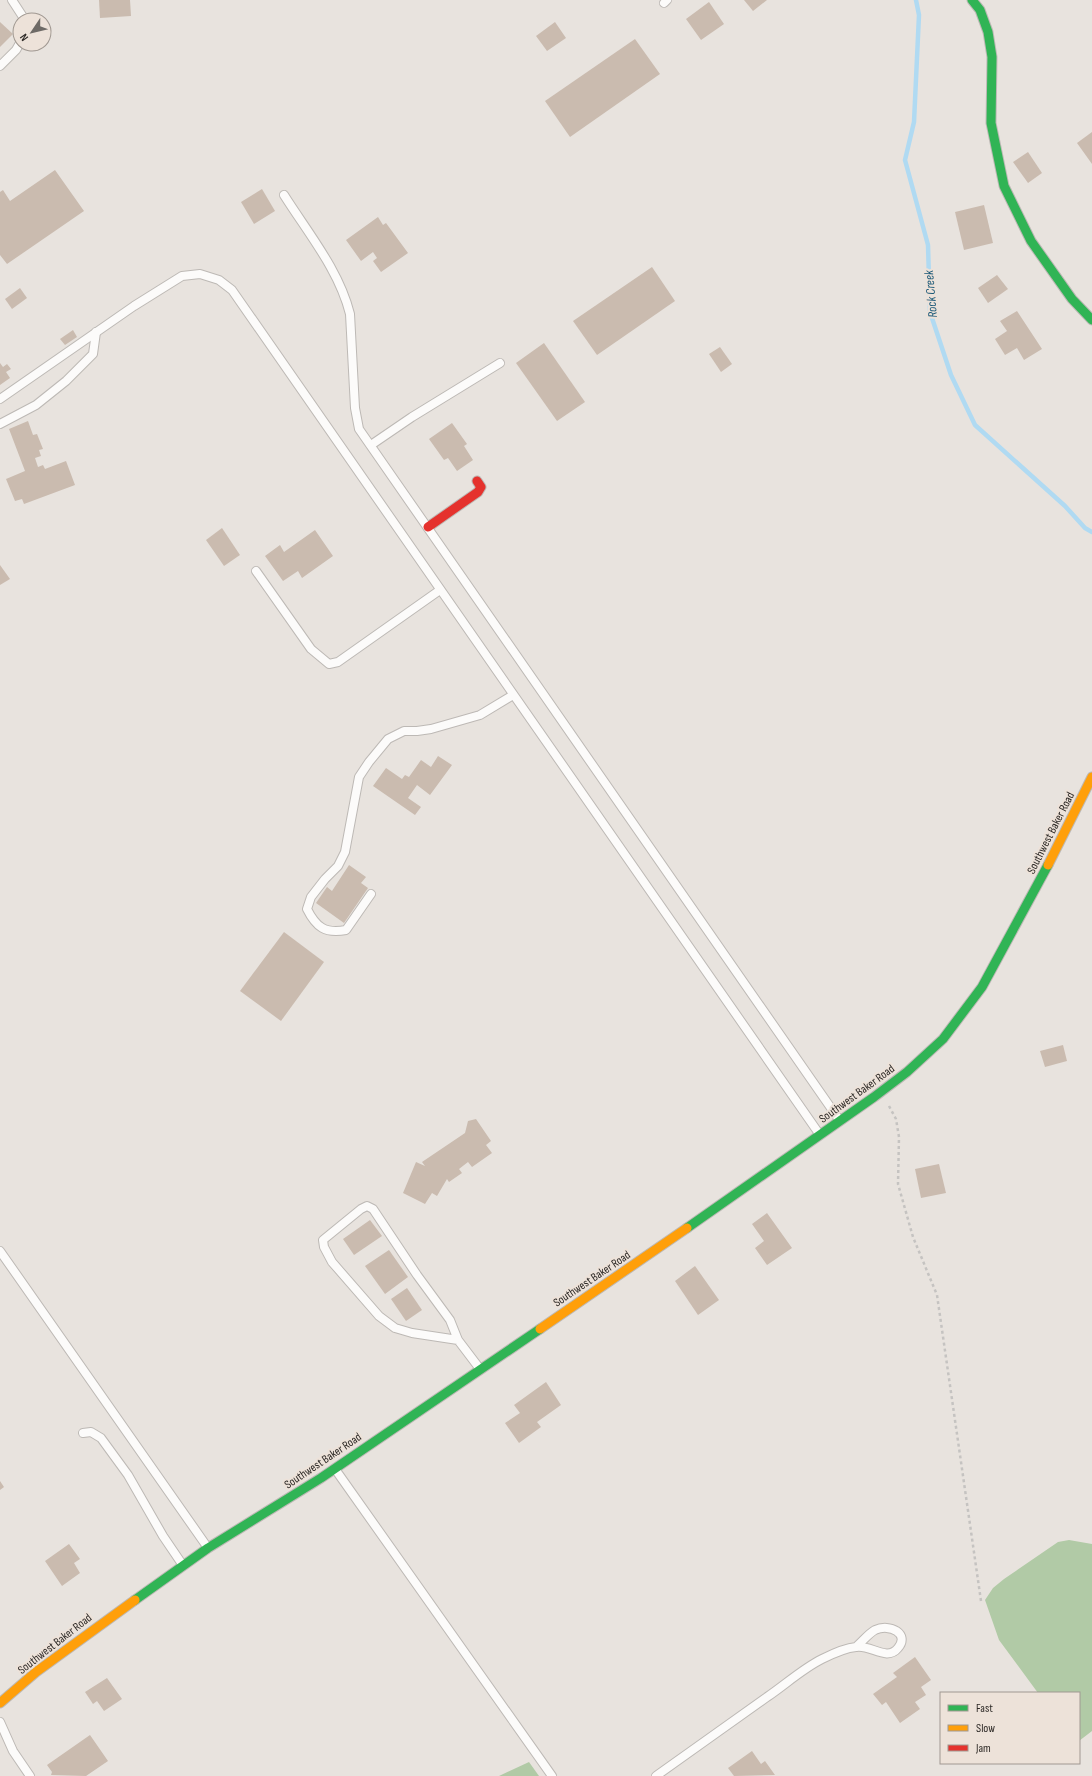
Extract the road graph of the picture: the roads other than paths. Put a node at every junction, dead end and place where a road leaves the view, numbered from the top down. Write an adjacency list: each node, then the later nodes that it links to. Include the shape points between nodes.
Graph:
1 (12, 0): 3 (lane)
2 (972, 0): 7 (main road, via 980,10 988,32 992,57 991,123 1004,186 1031,240 1072,299)
3 (20, 12)
4 (14, 52): 5 (lane)
5 (0, 66)
6 (284, 195): 12 (lane, via 339,280 346,300 350,314 355,408 359,429)
7 (1092, 320)
8 (96, 332): 10 (lane); 11 (lane, via 93,354 66,382 36,406); 16 (lane, via 182,276 200,274 219,280 232,290)
9 (500, 363): 12 (lane)
10 (0, 399)
11 (0, 424)
12 (371, 445): 14 (lane)
13 (477, 480): 14 (main road, via 481,487 478,492)
14 (428, 527): 20 (lane)
15 (256, 571): 16 (lane, via 311,649 329,664 338,662)
16 (440, 590): 17 (lane)
17 (513, 695): 19 (lane, via 480,715 417,732 404,731 388,739 369,762 359,777 345,852 338,866 311,897 307,909 312,919 323,929 334,932 346,930); 21 (lane)
18 (1092, 777): 20 (main road, Southwest Baker Road, via 1035,891 974,999 943,1039 907,1072)
19 (371, 894)
20 (840, 1122): 21 (main road, Southwest Baker Road)
21 (820, 1136): 24 (main road, Southwest Baker Road)
22 (0, 1251): 27 (lane)
23 (458, 1340): 23 (lane, via 450,1320 373,1209 367,1206 362,1209 323,1240 332,1262 380,1316 395,1328 412,1334); 24 (lane)
24 (480, 1369): 26 (main road, Southwest Baker Road)
25 (82, 1433): 28 (lane, via 91,1432 101,1438 128,1475)
26 (334, 1468): 27 (main road, Southwest Baker Road, via 220,1543); 33 (lane)
27 (208, 1548): 28 (main road, Southwest Baker Road)
28 (184, 1567): 30 (main road, Southwest Baker Road, via 93,1629)
29 (857, 1646): 29 (lane, via 884,1654 892,1653 899,1648 901,1639 894,1628 885,1627 875,1630); 34 (lane, via 821,1659)
30 (0, 1703)
31 (0, 1722): 32 (lane, via 13,1751)
32 (30, 1776)
33 (552, 1776)
34 (656, 1776)

